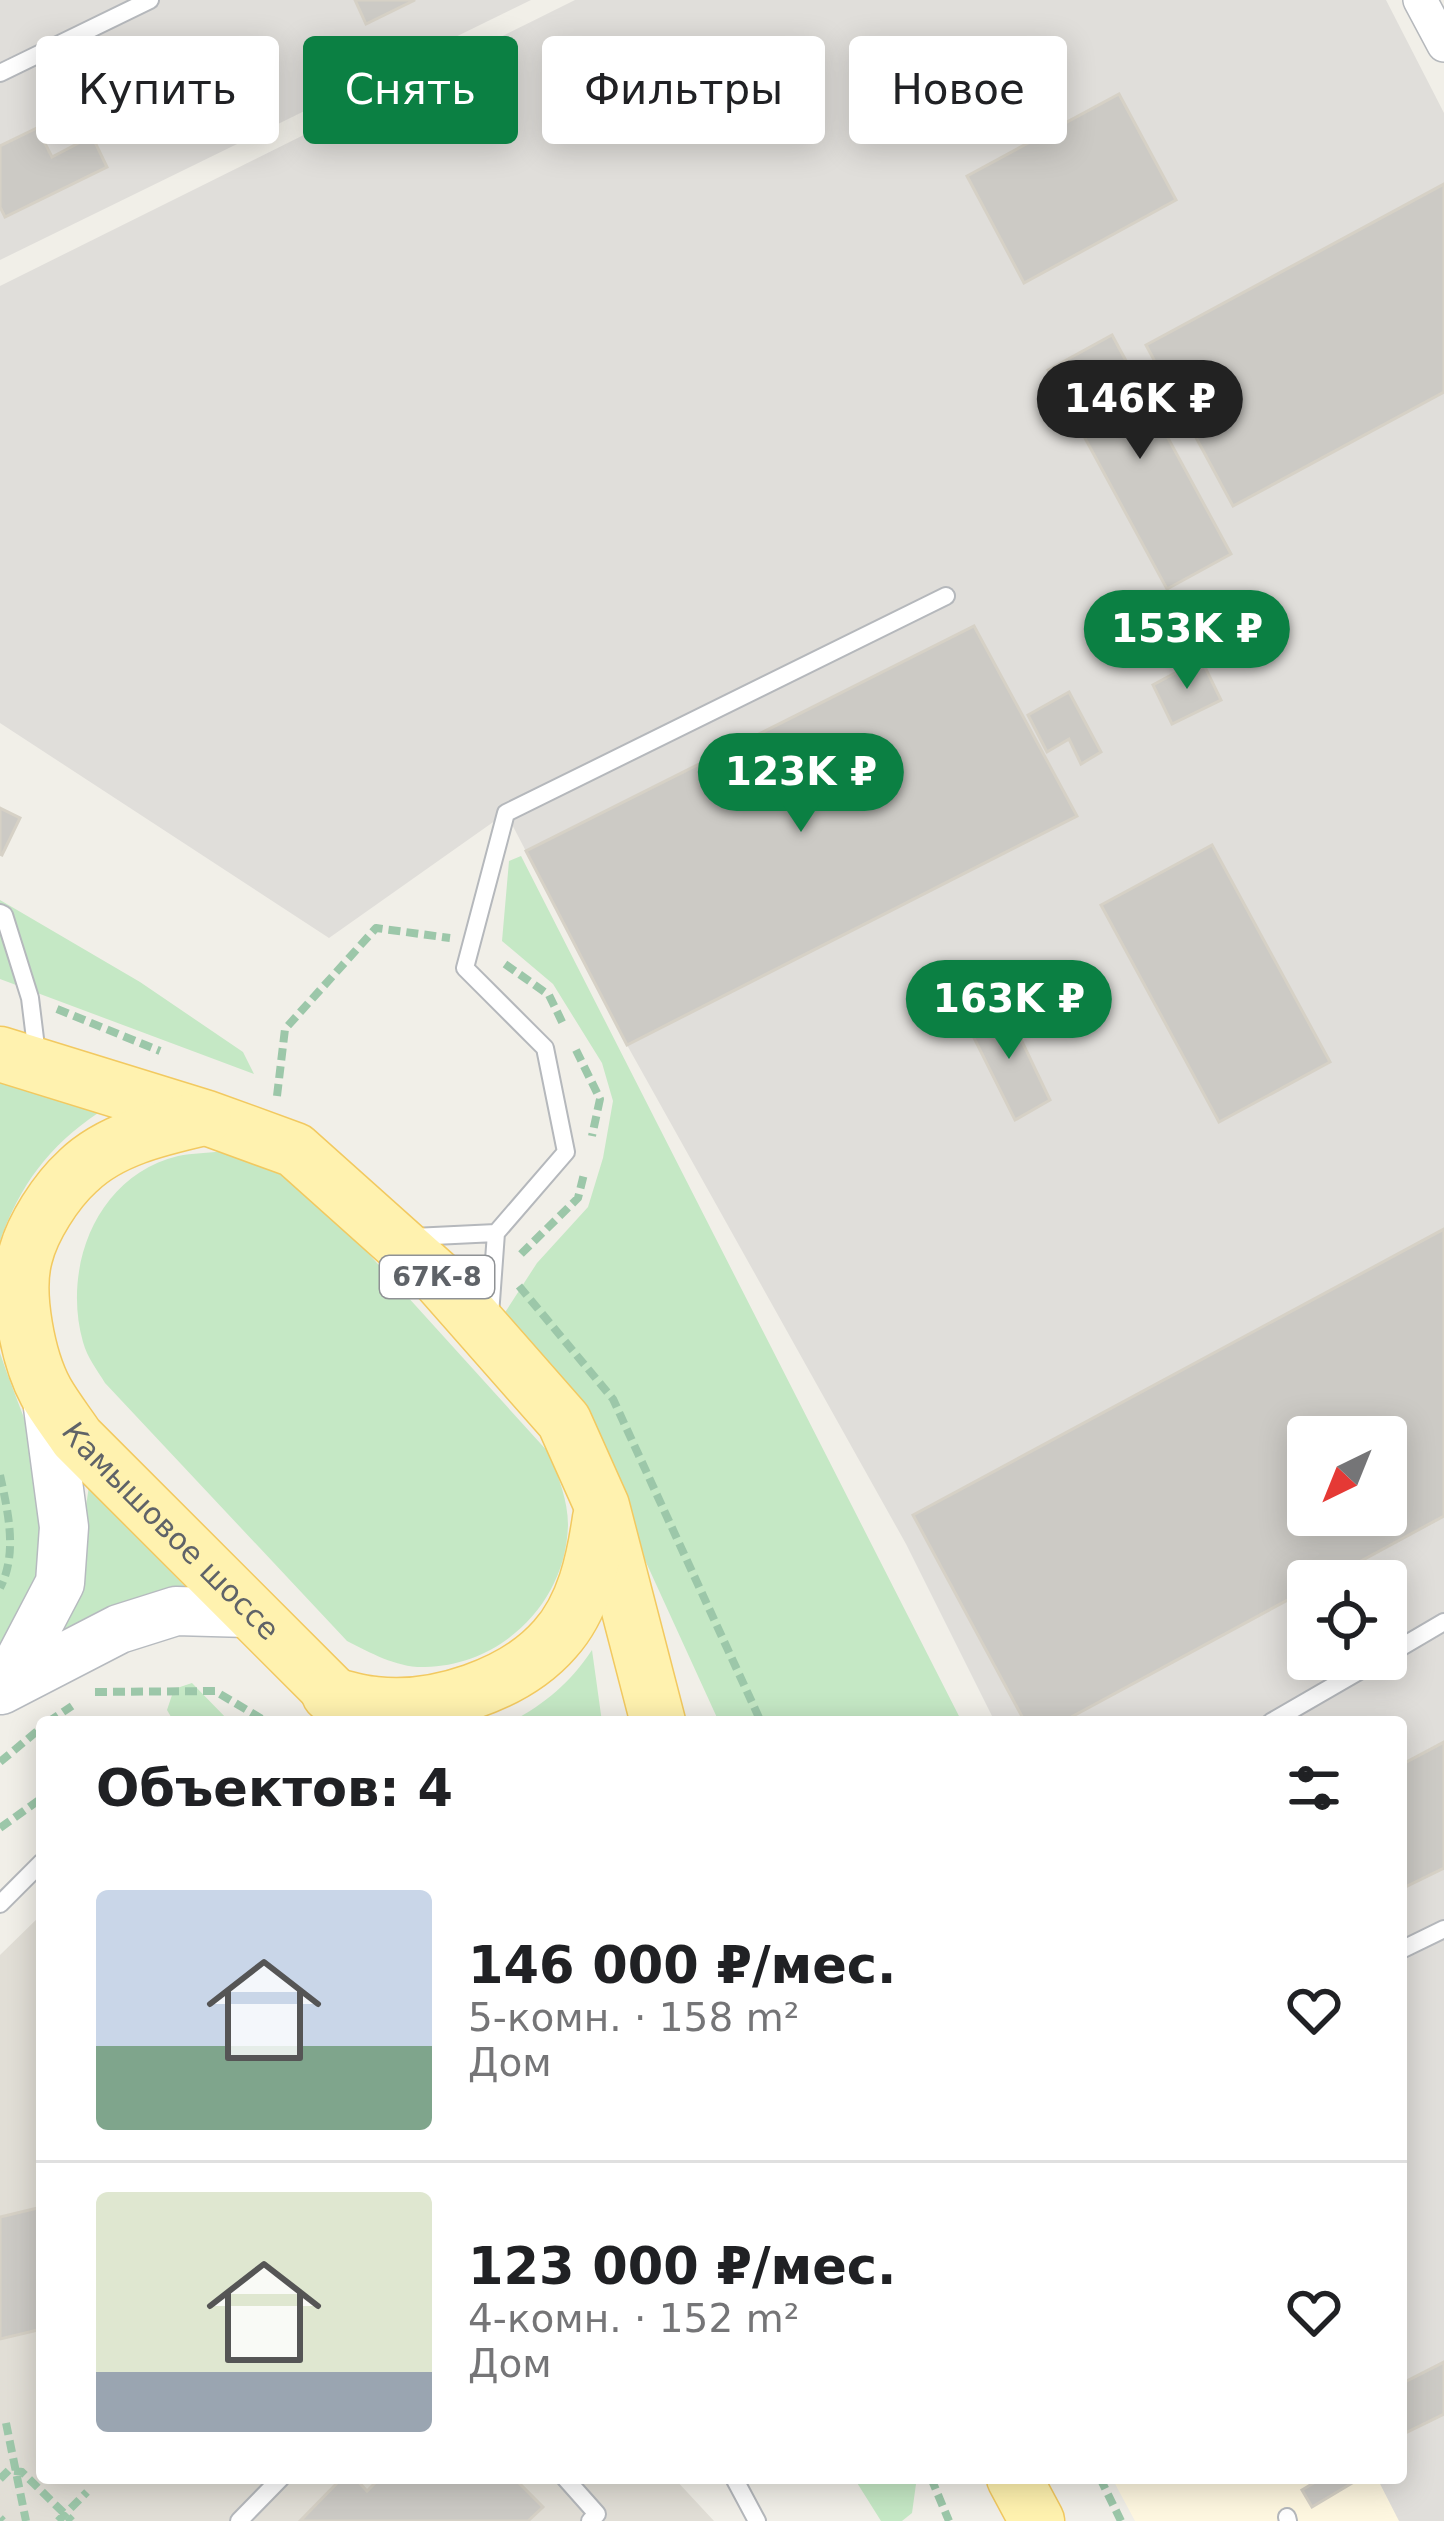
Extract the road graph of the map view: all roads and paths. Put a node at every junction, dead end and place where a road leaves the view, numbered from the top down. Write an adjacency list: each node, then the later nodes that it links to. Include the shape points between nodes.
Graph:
1 (150, 0): 4 (lane)
2 (1420, 0): 3 (street)
3 (1444, 45)
4 (0, 73)
5 (946, 596): 7 (lane, via 506,813)
6 (0, 913): 8 (lane)
7 (472, 941): 11 (path, via 376,928 285,1029 277,1099); 13 (lane, via 464,968 545,1048 566,1152)
8 (30, 998): 9 (path); 10 (lane)
9 (174, 1057)
10 (19, 1061): 12 (main road)
11 (256, 1090)
12 (207, 1118): 14 (main road, 67К-8, via 295,1150); 17 (main road, Камышовое шоссе, via 114,1147 78,1170 48,1209 24,1258 23,1307)
13 (496, 1232): 14 (lane); 16 (lane)
14 (396, 1238): 16 (main road, 67К-8)
15 (0, 1311): 17 (main road, Камышовое шоссе)
16 (488, 1334): 19 (main road, 67К-8, via 564,1421)
17 (39, 1375): 21 (main road, Камышовое шоссе, via 77,1438); 25 (main road, via 64,1527 60,1583)
18 (0, 1474): 20 (path, via 10,1520 9,1572)
19 (602, 1506): 26 (main road, Камышовое шоссе, via 579,1602 555,1639 517,1671 424,1704); 29 (main road)
20 (0, 1588)
21 (248, 1613): 25 (main road, via 176,1611 118,1629); 26 (main road, Камышовое шоссе)
22 (1444, 1622): 23 (lane)
23 (1407, 1643)
24 (1343, 1680): 30 (lane)
25 (4, 1687)
26 (345, 1708)
27 (57, 1716): 28 (path, via 94,1692 175,1691 215,1691)
28 (257, 1716)
29 (656, 1716)
30 (1281, 1716)
31 (36, 1732): 32 (path)
32 (0, 1762)
33 (36, 1802): 34 (path)
34 (0, 1828)
35 (36, 1868): 36 (lane)
36 (0, 1904)
37 (1444, 1929): 38 (lane)
38 (1407, 1946)
39 (6, 2423): 40 (path)
40 (16, 2470): 41 (path); 49 (path); 50 (path)
41 (0, 2479)
42 (274, 2484): 51 (lane)
43 (571, 2484): 52 (lane, via 597,2514)
44 (737, 2484): 53 (lane)
45 (934, 2484): 54 (path)
46 (1017, 2484): 55 (main road)
47 (1103, 2484): 56 (path)
48 (87, 2492): 49 (path)
49 (65, 2519)
50 (26, 2521)
51 (239, 2521)
52 (590, 2521)
53 (757, 2521)
54 (949, 2521)
55 (1037, 2521)
56 (1121, 2521)

